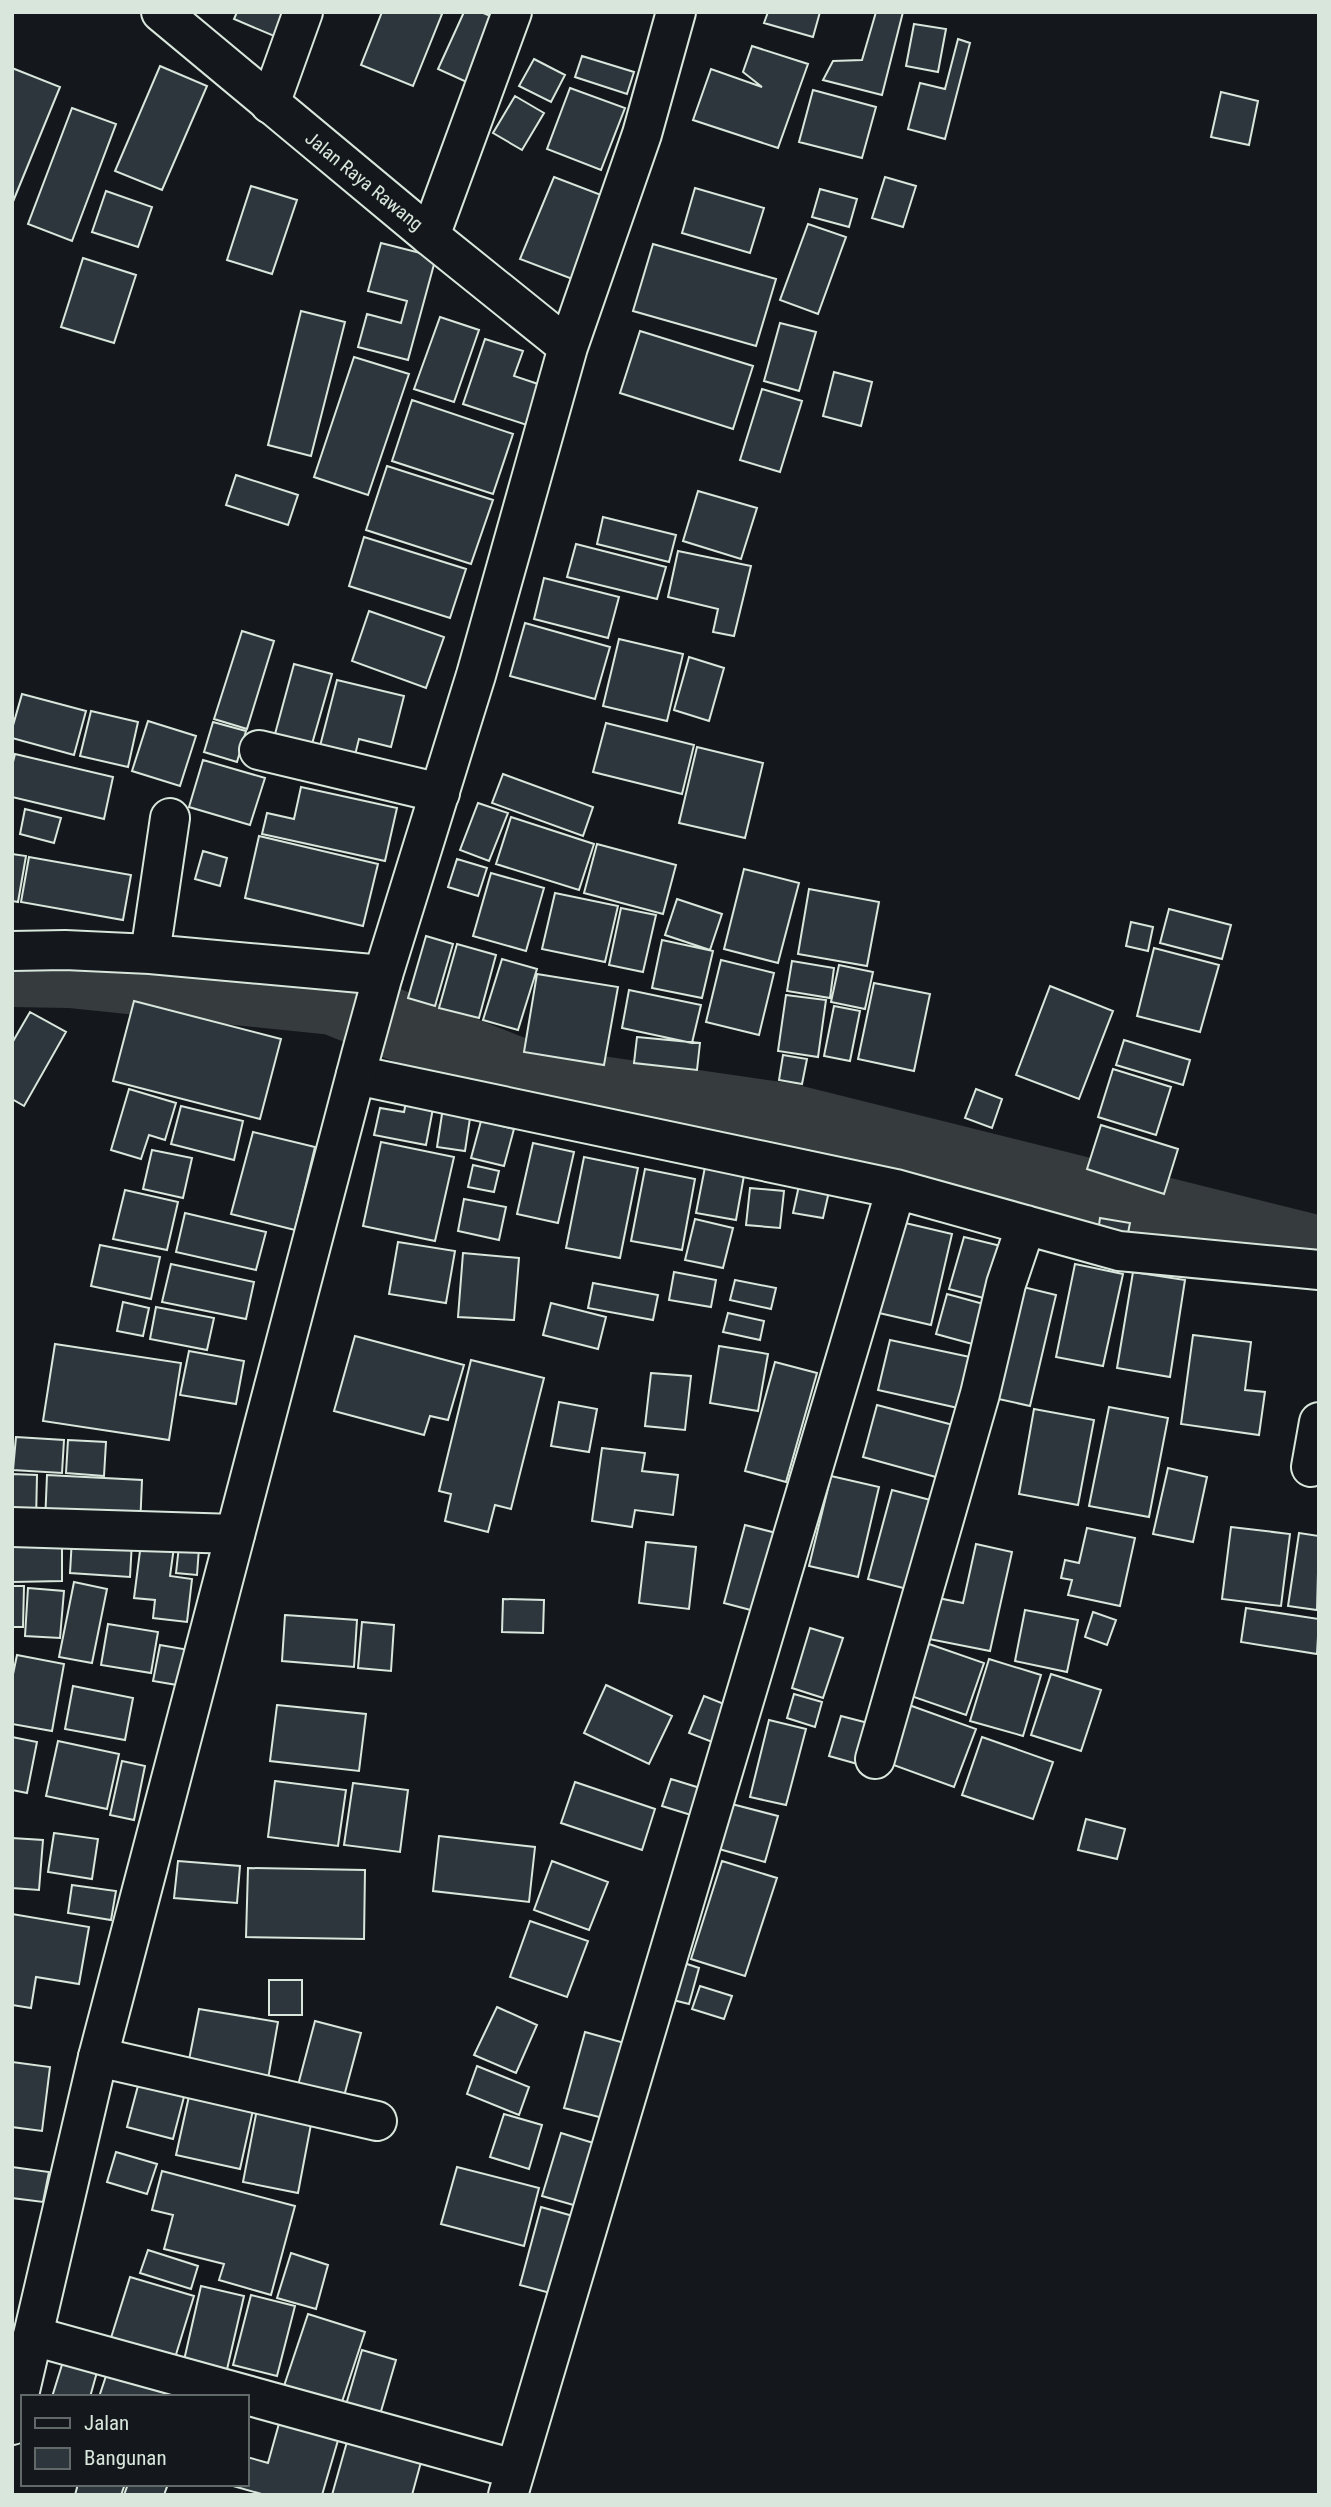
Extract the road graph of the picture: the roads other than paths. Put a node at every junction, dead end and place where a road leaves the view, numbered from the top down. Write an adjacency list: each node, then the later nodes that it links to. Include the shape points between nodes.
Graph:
1 (161, 12): 5 (street, Jalan Raya Rawang)
2 (303, 12): 5 (street)
3 (512, 12): 6 (street)
4 (676, 12): 7 (street, via 642,134)
5 (270, 104): 6 (street, Jalan Raya Rawang)
6 (430, 236): 7 (street, Jalan Raya Rawang)
7 (568, 347): 9 (street)
8 (259, 750): 9 (street)
9 (440, 793): 13 (street)
10 (170, 818): 12 (street)
11 (12, 951): 12 (street)
12 (150, 954): 13 (street)
13 (381, 985): 14 (street)
14 (358, 1065): 15 (street); 21 (street)
15 (895, 1189): 16 (street); 29 (street)
16 (1027, 1226): 17 (street, via 1119,1251); 22 (street, via 1006,1284 981,1394)
17 (1319, 1270)
18 (1319, 1422): 19 (street)
19 (1311, 1467)
20 (12, 1527): 21 (street)
21 (235, 1534): 23 (street)
22 (875, 1759)
23 (98, 2057): 24 (street); 25 (street)
24 (377, 2121)
25 (33, 2336): 26 (street); 28 (street)
26 (226, 2395)
27 (248, 2402): 29 (street)
28 (12, 2425)
29 (511, 2482)

